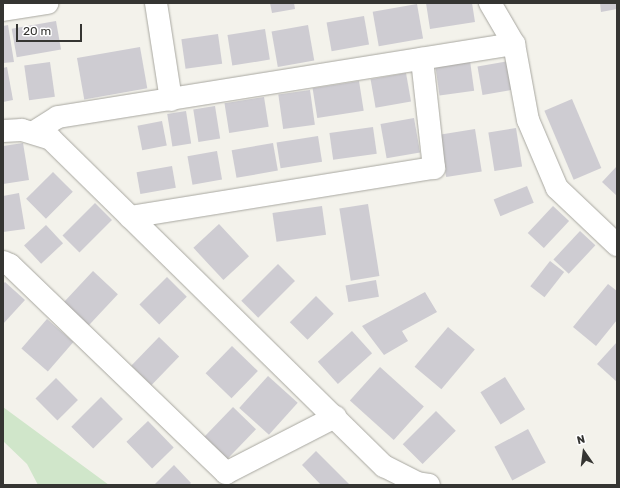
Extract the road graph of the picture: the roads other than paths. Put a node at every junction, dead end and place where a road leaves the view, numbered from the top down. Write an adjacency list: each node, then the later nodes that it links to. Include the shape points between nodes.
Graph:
1 (47, 3): 4 (street)
2 (156, 3): 7 (street)
3 (490, 3): 5 (street)
4 (3, 10)
5 (514, 44): 6 (street); 11 (street, via 528,120 557,188)
6 (422, 59): 7 (street); 10 (street, via 434,168)
7 (171, 100): 9 (street, via 58,117)
8 (3, 131): 9 (street)
9 (34, 132): 10 (street, via 51,139)
10 (130, 217): 13 (street)
11 (617, 245)
12 (3, 262): 13 (street, via 10,265 226,473)
13 (335, 417): 14 (street, via 384,466 417,483)
14 (429, 485)

